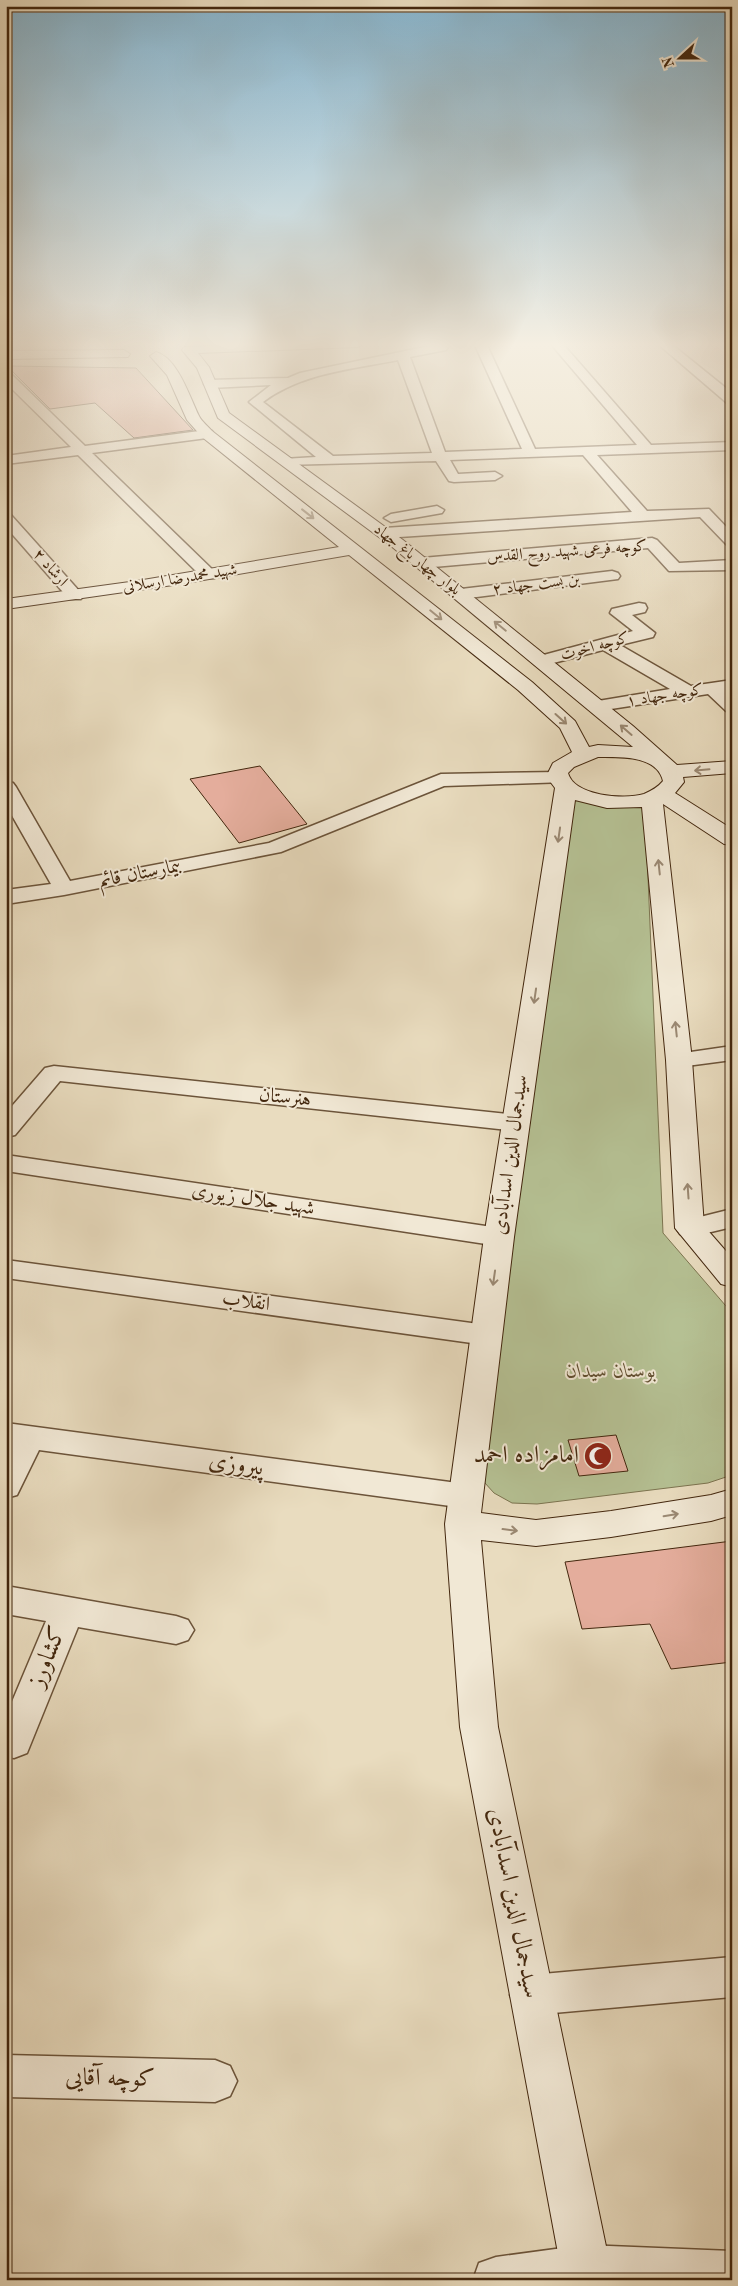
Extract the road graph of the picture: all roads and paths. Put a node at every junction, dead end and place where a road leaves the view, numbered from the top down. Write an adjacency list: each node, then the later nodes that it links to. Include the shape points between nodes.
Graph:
1 (82, 449): 27 (street)
2 (77, 450): 12 (street)
3 (227, 450): 24 (street, بلوار چهار باغ جهاد, one-way to 24)
4 (271, 450): 14 (street, بلوار چهار باغ جهاد)
5 (316, 450): 13 (street)
6 (438, 450): 11 (street)
7 (528, 450): 10 (street)
8 (626, 450): 9 (street)
9 (586, 451): 10 (street); 18 (street)
10 (530, 453): 11 (street)
11 (440, 456): 13 (street); 15 (street, via 454,478)
12 (6, 460)
13 (329, 460): 14 (street)
14 (288, 462): 20 (street, بلوار چهار باغ جهاد)
15 (494, 476)
16 (437, 510): 20 (street)
17 (471, 513): 21 (street)
18 (643, 516): 21 (street); 23 (street, via 699,506)
19 (6, 518): 30 (street, ارشاد ۲)
20 (368, 522): 22 (street, بلوار چهار باغ جهاد)
21 (479, 527): 22 (street)
22 (384, 534): 25 (street, بلوار چهار باغ جهاد)
23 (732, 542)
24 (354, 549): 27 (street, شهید محمدرضا ارسلانی); 40 (street, بلوار چهار باغ جهاد, one-way to 40, via 568,725)
25 (422, 563): 26 (street, کوچه فرعی شهید روح القدس, via 652,543 675,568); 29 (street, بلوار چهار باغ جهاد)
26 (732, 565)
27 (209, 575): 30 (street, شهید محمدرضا ارسلانی)
28 (612, 576): 29 (street, بن بست جهاد ۲)
29 (461, 594): 34 (street, بلوار چهار باغ جهاد, one-way to 29)
30 (75, 596): 31 (street, شهید محمدرضا ارسلانی)
31 (6, 604)
32 (638, 608): 33 (street, کوچه اخوت, via 618,613 647,633)
33 (606, 645): 34 (street, کوچه اخوت); 37 (street)
34 (542, 661): 38 (street, بلوار چهار باغ جهاد)
35 (732, 686): 36 (street, کوچه جهاد ۱)
36 (712, 688): 37 (street, کوچه جهاد ۱); 39 (street)
37 (688, 692): 38 (street, کوچه جهاد ۱)
38 (598, 706): 42 (street, بلوار چهار باغ جهاد, one-way to 38)
39 (732, 707)
40 (583, 754): 42 (street, via 616,751 649,757); 43 (street, via 562,764 558,771)
41 (732, 767): 42 (street, one-way to 42)
42 (666, 768): 45 (street, via 674,782 670,789)
43 (562, 783): 45 (street, via 578,794 605,801 634,802); 47 (street, بیمارستان قائم, via 441,780 274,848); 51 (street, سیدجمال الدین اسدآبادی, one-way to 51)
44 (6, 787): 47 (street)
45 (657, 796): 46 (street); 50 (street, one-way to 45)
46 (732, 839)
47 (64, 889): 48 (street, بیمارستان قائم)
48 (6, 898)
49 (732, 1053): 50 (street)
50 (679, 1060): 55 (street, one-way to 50)
51 (516, 1123): 52 (street, هنرستان, via 54,1073); 56 (street, سیدجمال الدین اسدآبادی)
52 (6, 1129)
53 (6, 1163): 56 (street, شهید جلال زیوری)
54 (732, 1218): 55 (street)
55 (690, 1228): 58 (street)
56 (499, 1237): 59 (street, سیدجمال الدین اسدآبادی, one-way to 59)
57 (6, 1269): 59 (street, انقلاب)
58 (732, 1277)
59 (486, 1335): 63 (street, سیدجمال الدین اسدآبادی)
60 (17, 1436): 61 (street); 63 (street, پیروزی)
61 (6, 1486)
62 (732, 1502): 63 (street, one-way to 62, via 536,1533 702,1510)
63 (463, 1510): 69 (street, سیدجمال الدین اسدآبادی, via 478,1727)
64 (6, 1600): 65 (street)
65 (67, 1611): 66 (street, کشاورز); 67 (street, کشاورز, via 14,1742)
66 (176, 1630)
67 (6, 1741)
68 (732, 1977): 69 (street)
69 (531, 1995): 72 (street, سیدجمال الدین اسدآبادی)
70 (6, 2076): 71 (street, کوچه آقایی)
71 (215, 2081)
72 (587, 2274): 73 (street); 74 (street)
73 (732, 2274)
74 (496, 2280)

